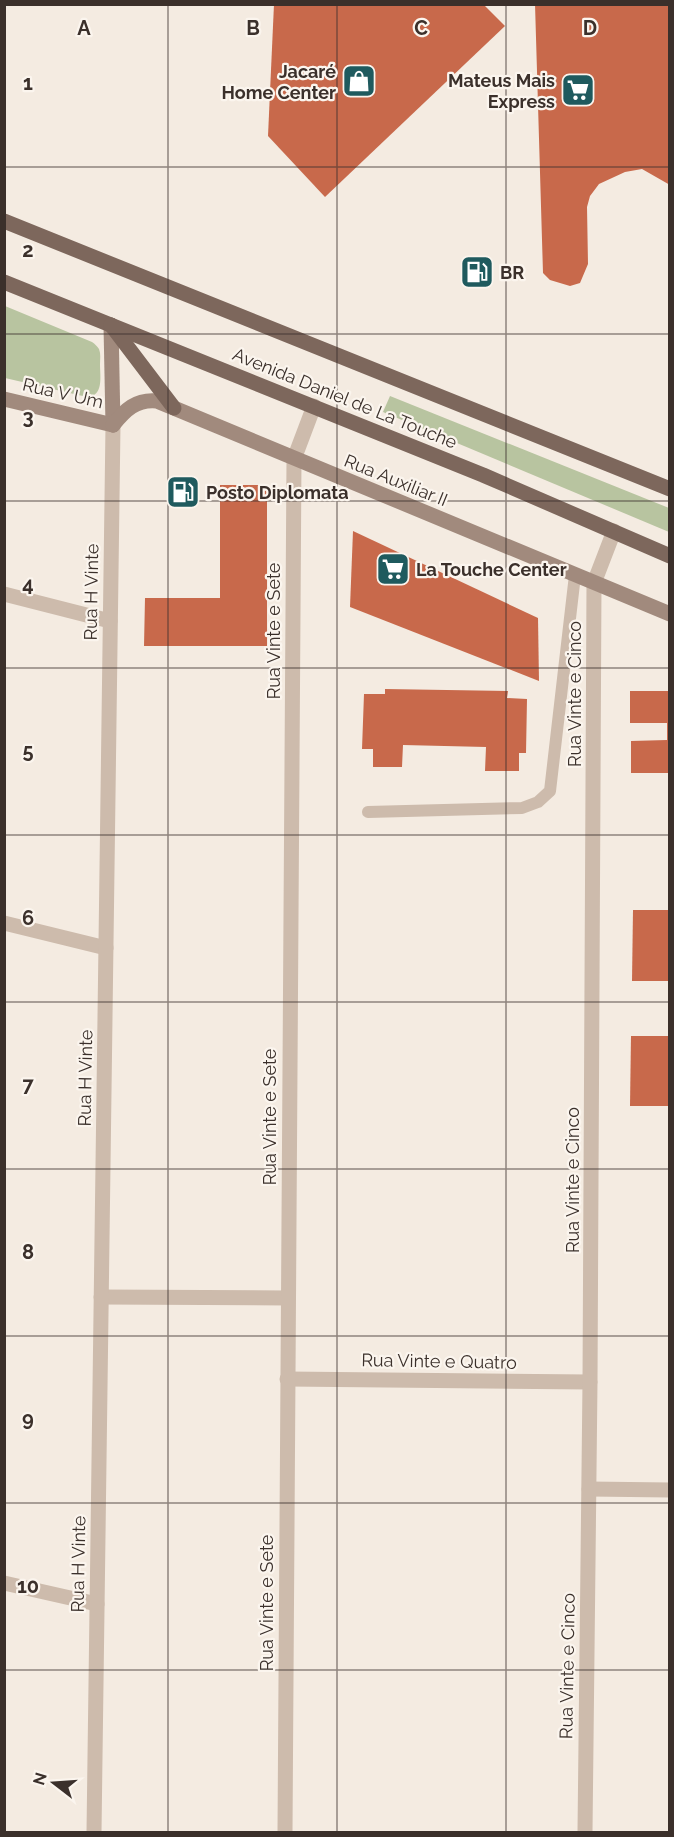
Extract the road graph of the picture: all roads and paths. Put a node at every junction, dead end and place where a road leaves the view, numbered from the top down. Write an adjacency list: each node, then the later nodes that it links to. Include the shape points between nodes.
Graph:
1 (4, 221): 9 (main road, Avenida Daniel de La Touche)
2 (4, 282): 3 (main road, Avenida Daniel de La Touche)
3 (111, 325): 5 (main road, Avenida Daniel de La Touche); 6 (main road); 7 (street, Rua H Vinte)
4 (4, 399): 7 (street, Rua V Um)
5 (314, 406): 8 (street, Rua Vinte e Sete); 10 (main road, Avenida Daniel de La Touche)
6 (174, 408): 7 (street, Rua Auxiliar II, via 157,401 140,402); 8 (street, Rua Auxiliar II)
7 (113, 425): 16 (street, Rua H Vinte)
8 (294, 459): 12 (street, Rua Auxiliar II); 21 (street, Rua Vinte e Sete)
9 (669, 489)
10 (614, 531): 11 (main road, Avenida Daniel de La Touche); 13 (street, Rua Vinte e Cinco)
11 (669, 556)
12 (575, 575): 13 (street, Rua Auxiliar II); 17 (lane, via 550,791 538,802 522,808)
13 (594, 583): 15 (street, Rua Auxiliar II); 23 (street, Rua Vinte e Cinco)
14 (4, 594): 16 (street)
15 (669, 614)
16 (110, 621): 19 (street, Rua H Vinte)
17 (368, 812)
18 (4, 923): 19 (street)
19 (106, 948): 20 (street, Rua H Vinte)
20 (101, 1297): 21 (street); 27 (street, Rua H Vinte)
21 (287, 1298): 22 (street, Rua Vinte e Sete)
22 (287, 1379): 23 (street, Rua Vinte e Quatro); 29 (street, Rua Vinte e Sete)
23 (590, 1382): 24 (street, Rua Vinte e Cinco)
24 (589, 1489): 25 (street); 30 (street, Rua Vinte e Cinco)
25 (669, 1490)
26 (4, 1583): 27 (street)
27 (97, 1604): 28 (street, Rua H Vinte)
28 (94, 1833)
29 (285, 1833)
30 (585, 1833)

